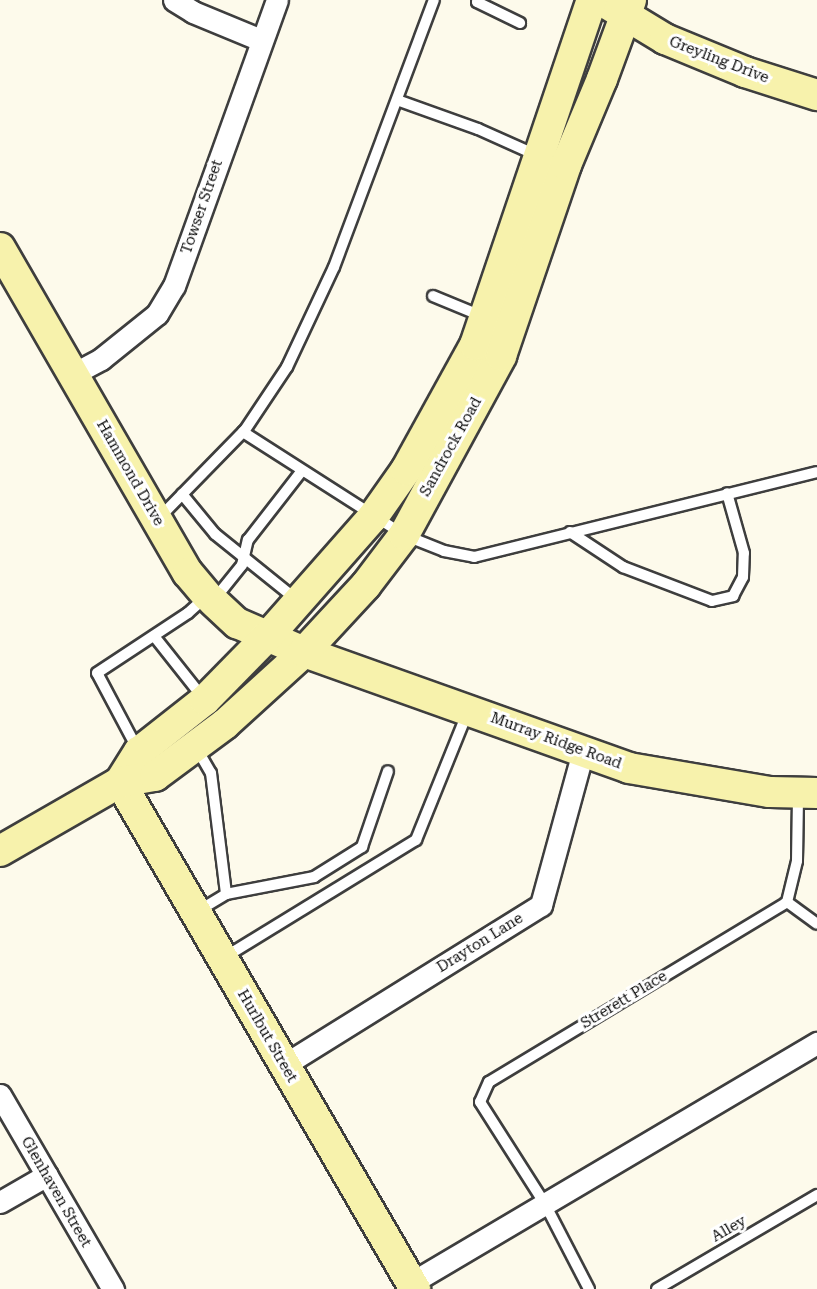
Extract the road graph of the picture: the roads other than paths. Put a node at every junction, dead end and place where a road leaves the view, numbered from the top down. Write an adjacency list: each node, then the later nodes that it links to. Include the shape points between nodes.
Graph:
1 (174, 0): 8 (street, via 193,12)
2 (277, 0): 8 (street, Towser Street)
3 (434, 0): 10 (lane)
4 (592, 0): 11 (main road, Sandrock Road)
5 (478, 1): 7 (lane)
6 (619, 5): 9 (main road, Greyling Drive, via 657,36); 14 (main road, Sandrock Road, via 602,79)
7 (520, 23)
8 (261, 39): 15 (street, Towser Street, via 174,286 157,314 101,359)
9 (817, 95)
10 (397, 100): 11 (lane); 16 (lane, via 334,267 287,367)
11 (540, 156): 14 (main road, Sandrock Road)
12 (0, 248): 15 (main road, Hammond Drive)
13 (433, 296): 14 (lane)
14 (497, 323): 21 (main road, Sandrock Road, via 475,345 406,470); 24 (main road, Sandrock Road, via 501,356)
15 (73, 374): 22 (main road, Hammond Drive)
16 (243, 432): 17 (lane); 20 (lane)
17 (301, 471): 21 (lane); 25 (lane, via 248,540)
18 (817, 472): 19 (lane)
19 (727, 493): 23 (lane); 23 (lane, via 744,553 743,577 733,596 712,601 623,567)
20 (182, 494): 22 (lane); 25 (lane, via 215,534)
21 (373, 517): 24 (lane); 27 (main road, Sandrock Road)
22 (157, 520): 26 (main road, Hammond Drive, via 188,573)
23 (570, 532): 24 (lane, via 474,557 444,551)
24 (404, 535): 30 (main road, Sandrock Road, via 366,585)
25 (242, 558): 26 (lane, via 242,565); 27 (lane)
26 (210, 598): 28 (lane); 29 (main road, Hammond Drive, via 237,623)
27 (298, 600): 29 (main road, Sandrock Road)
28 (154, 636): 31 (lane); 35 (lane, via 97,673)
29 (268, 636): 30 (main road, Hammond Drive); 31 (main road, Sandrock Road)
30 (304, 652): 32 (main road, Murray Ridge Road); 33 (main road, Sandrock Road)
31 (205, 700): 35 (main road, Sandrock Road)
32 (469, 709): 34 (main road, Murray Ridge Road); 44 (lane, via 416,840)
33 (195, 746): 37 (main road, Sandrock Road, via 155,776); 40 (lane, via 212,774)
34 (582, 751): 38 (main road, Murray Ridge Road, via 629,768 770,792); 46 (street, Drayton Lane, via 541,905)
35 (139, 752): 37 (main road, Sandrock Road)
36 (388, 771): 40 (lane, via 362,847 314,877)
37 (120, 783): 39 (main road, Sandrock Road); 42 (main road, Hurlbut Street)
38 (808, 792): 41 (lane)
39 (0, 851)
40 (226, 894): 42 (lane)
41 (787, 902): 43 (lane); 51 (lane, Strerett Place, via 489,1082 480,1101)
42 (196, 913): 44 (main road, Hurlbut Street)
43 (817, 924)
44 (222, 959): 46 (main road, Hurlbut Street)
45 (817, 1043): 51 (street)
46 (284, 1065): 52 (main road, Hurlbut Street)
47 (0, 1095): 48 (street, Glenhaven Street)
48 (47, 1175): 50 (street); 53 (street, Glenhaven Street)
49 (817, 1195): 55 (lane, Alley)
50 (0, 1202)
51 (545, 1204): 52 (street); 54 (lane)
52 (413, 1286)
53 (113, 1289)
54 (589, 1289)
55 (657, 1289)

